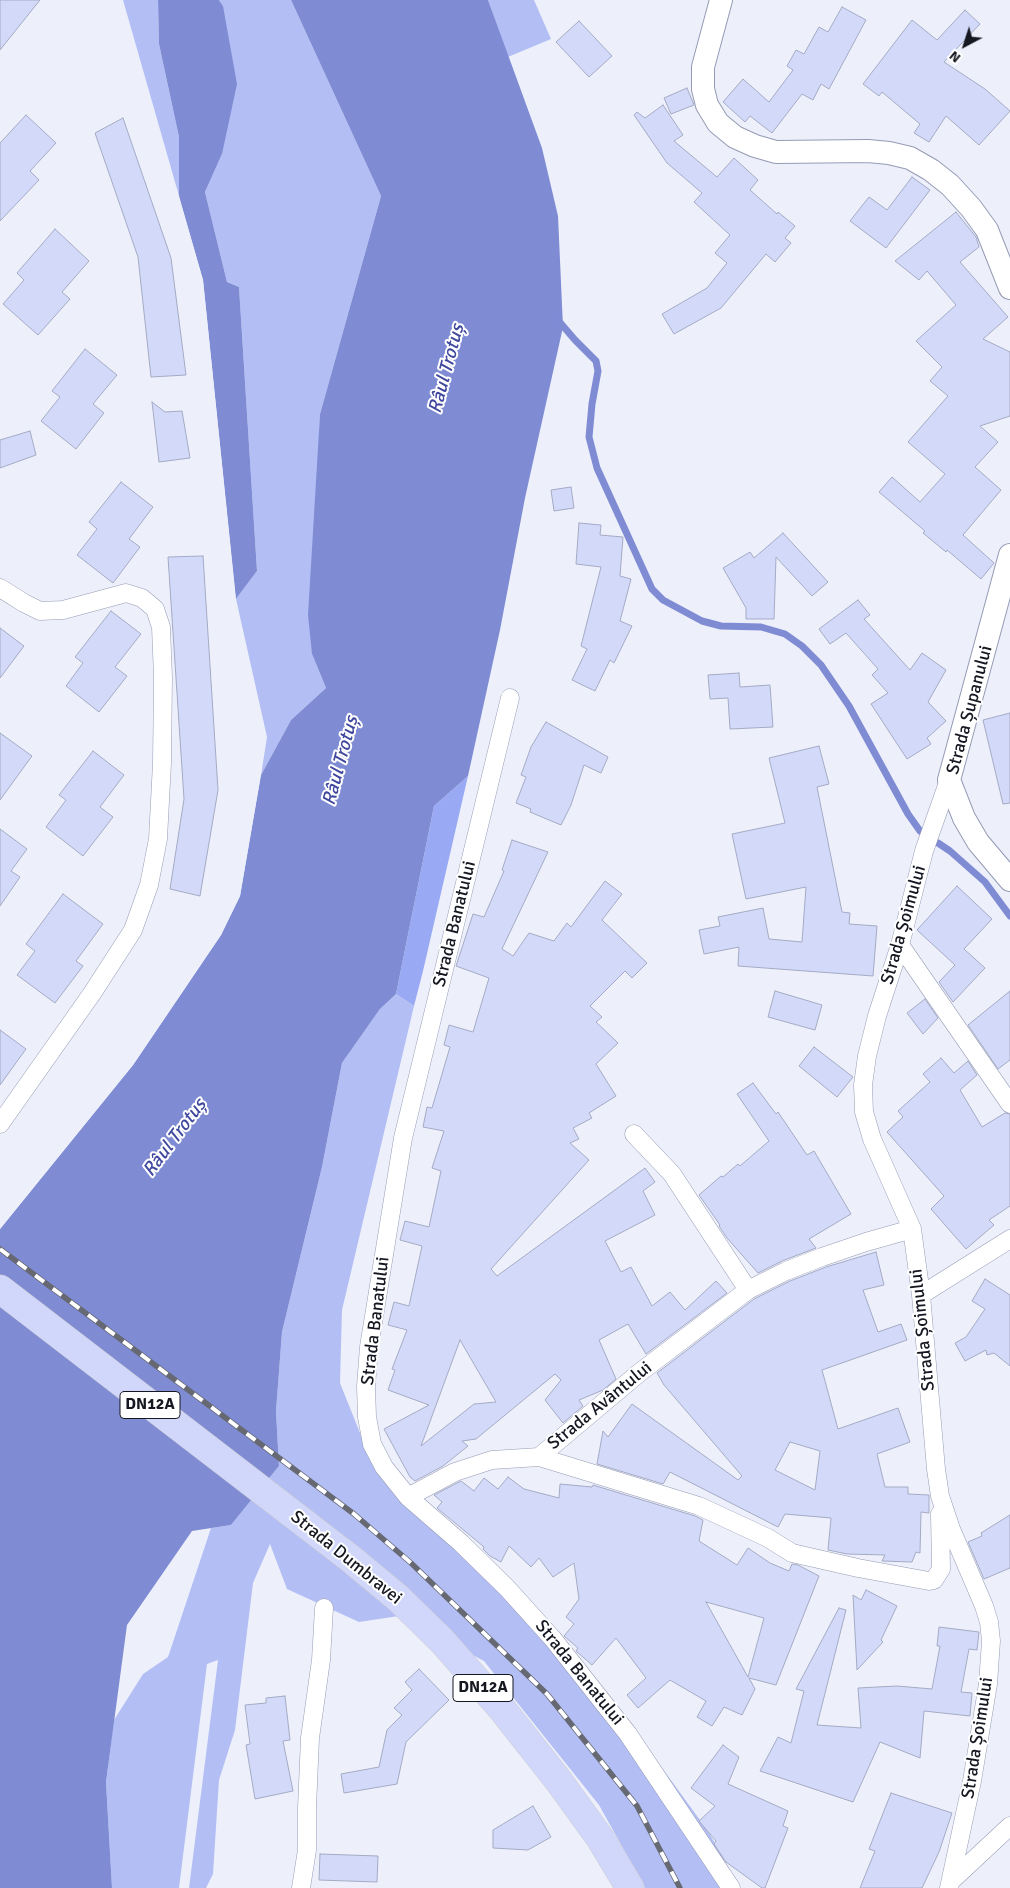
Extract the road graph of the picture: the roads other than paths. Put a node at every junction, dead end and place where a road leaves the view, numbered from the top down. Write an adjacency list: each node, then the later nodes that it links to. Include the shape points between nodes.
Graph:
1 (721, 0): 2 (street, via 703,67 707,105 718,123 735,137 776,152 875,151 910,158 950,185 971,208 987,230)
2 (1010, 288)
3 (1010, 555): 6 (street, Strada Șupanului)
4 (0, 588): 10 (street, via 40,611 63,610 126,593 142,598 155,609 161,627 163,678 158,840 150,885 133,930)
5 (510, 698): 19 (street, Strada Banatului, via 403,1138 369,1347 366,1386 372,1444 384,1467)
6 (950, 780): 7 (street, Strada Șupanului, via 964,818 978,842); 8 (street, Strada Șoimului, via 924,851)
7 (1010, 880)
8 (900, 945): 9 (street); 12 (street, Strada Șoimului, via 867,1056 864,1112 872,1139)
9 (1010, 1104)
10 (0, 1124)
11 (634, 1134): 15 (street, via 672,1174)
12 (912, 1229): 15 (street, Strada Avântului, via 822,1257); 16 (street, Strada Șoimului)
13 (1010, 1239): 16 (street)
14 (0, 1289): 24 (main road, Strada Dumbravei / DN12A, via 398,1598 442,1641 502,1709 600,1838)
15 (748, 1290): 17 (street, Strada Avântului)
16 (921, 1296): 18 (street, Strada Șoimului)
17 (539, 1457): 18 (street, via 699,1506 768,1538 792,1553 929,1582 941,1569); 19 (street, Strada Avântului, via 492,1460 455,1472)
18 (940, 1496): 22 (street, Strada Șoimului, via 984,1606 991,1641 988,1684 972,1781)
19 (408, 1497): 25 (street, Strada Banatului, via 507,1588 553,1639 628,1734)
20 (324, 1608): 23 (street, via 321,1660 310,1738 307,1850)
21 (1010, 1826): 22 (street)
22 (950, 1884)
23 (301, 1888)
24 (630, 1888)
25 (730, 1888)

